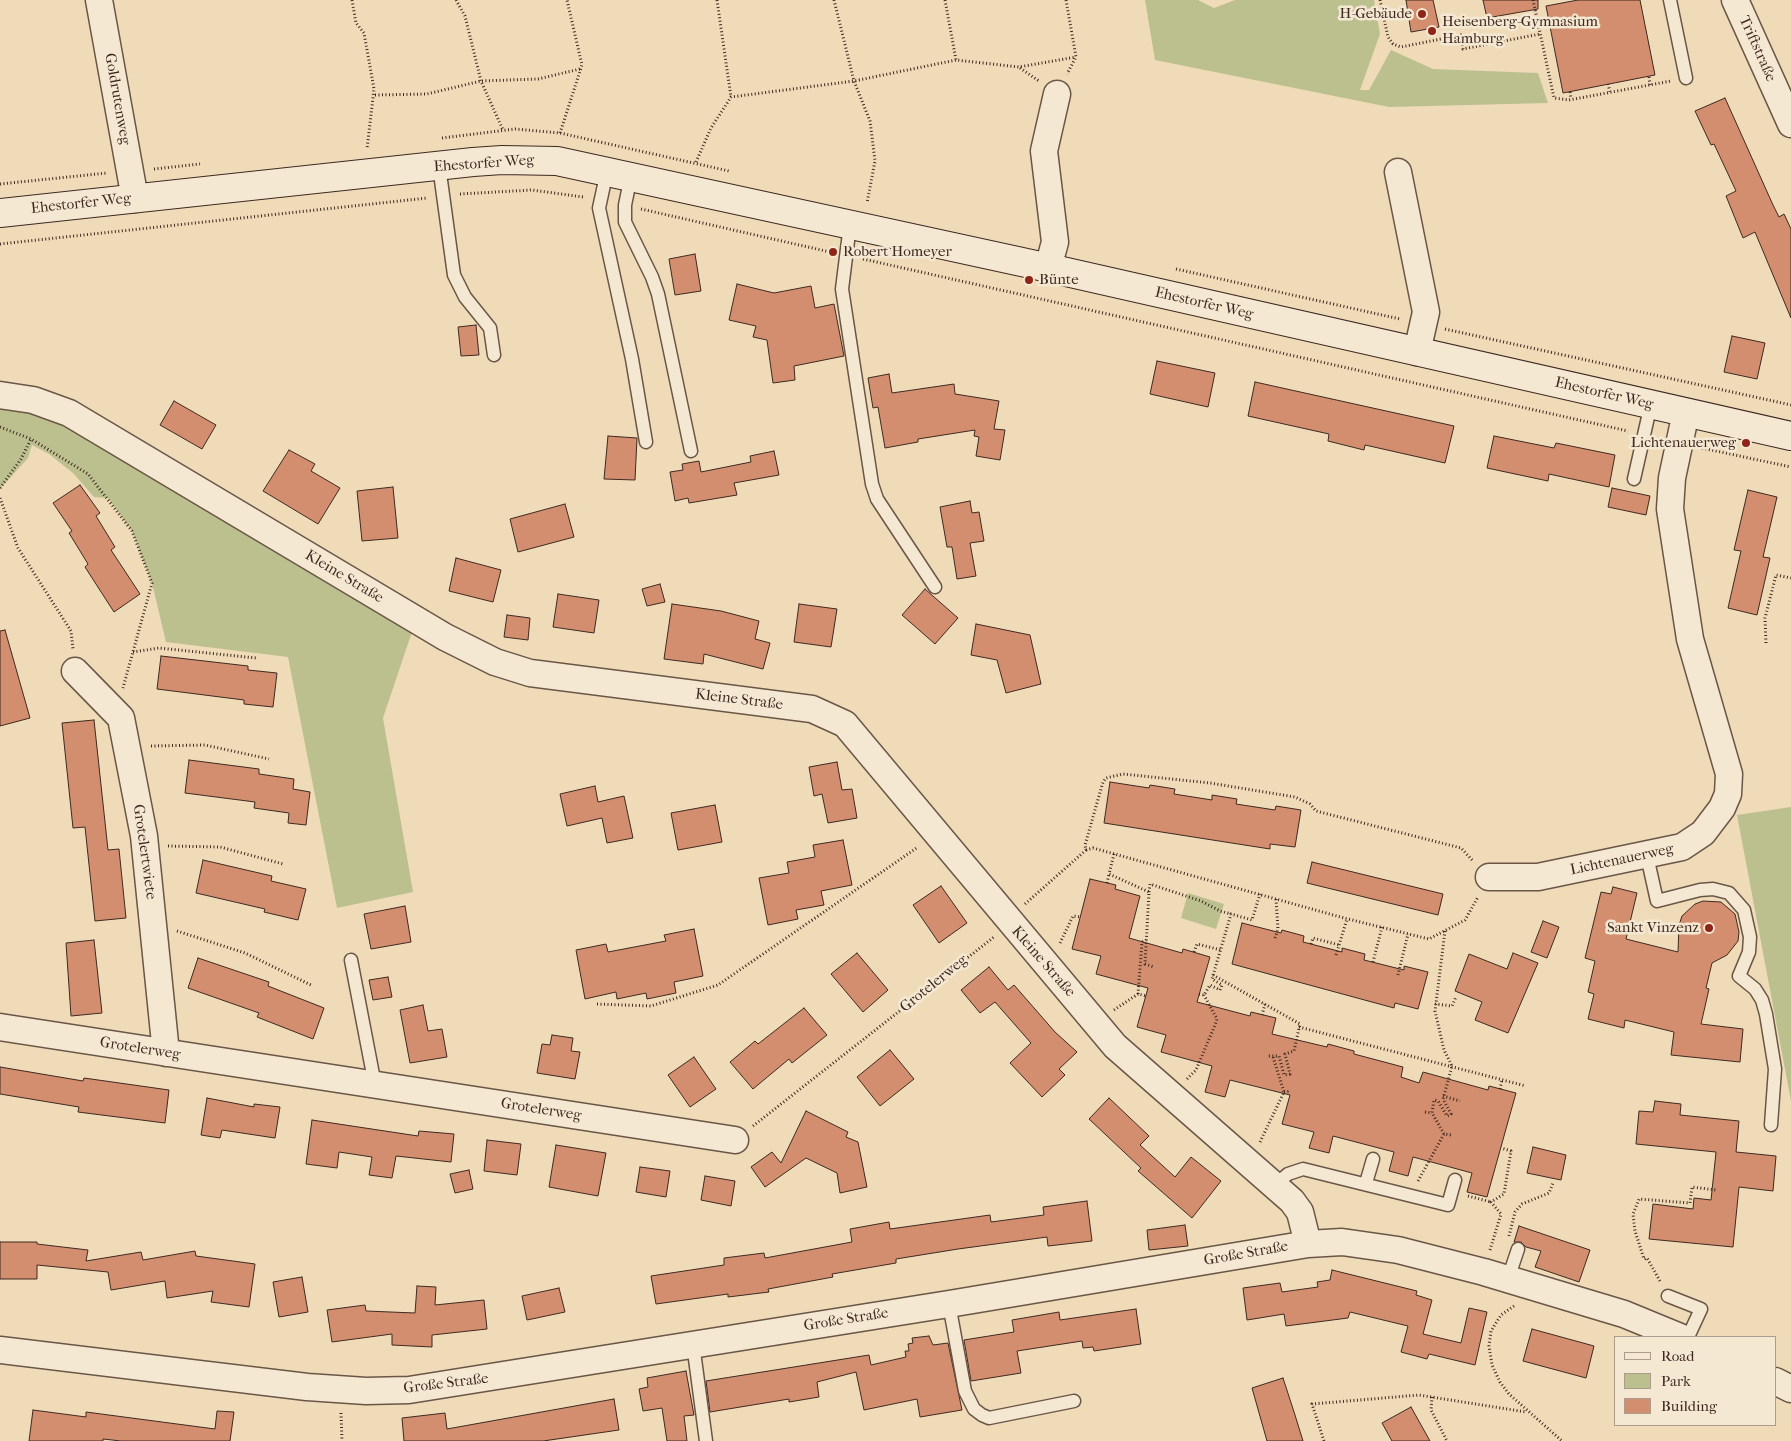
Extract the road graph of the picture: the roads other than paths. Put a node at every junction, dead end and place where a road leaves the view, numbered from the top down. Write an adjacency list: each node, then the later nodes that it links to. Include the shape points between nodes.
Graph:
1 (99, 0): 10 (street, Goldrutenweg)
2 (1670, 0): 4 (lane)
3 (1735, 0): 6 (street, Triftstraße)
4 (1686, 78)
5 (1057, 94): 13 (street, via 1044,150 1055,242)
6 (1791, 124)
7 (439, 166): 9 (main road, Ehestorfer Weg, via 557,161); 10 (main road, Ehestorfer Weg); 15 (lane, via 454,275 465,297 490,328)
8 (1398, 172): 14 (street, via 1426,312)
9 (619, 173): 12 (main road, Ehestorfer Weg); 20 (lane, via 599,208 632,359); 21 (lane, via 625,222 658,294)
10 (135, 199): 11 (main road, Ehestorfer Weg)
11 (0, 213)
12 (850, 225): 13 (main road, Ehestorfer Weg); 23 (lane, via 842,289 872,484 878,499)
13 (1048, 268): 14 (main road, Ehestorfer Weg)
14 (1418, 352): 17 (main road, Ehestorfer Weg)
15 (494, 354)
16 (0, 395): 36 (street, Kleine Straße, via 33,400 69,414 445,638 496,662 530,673 812,709 844,724 1115,1046)
17 (1651, 404): 18 (main road, Ehestorfer Weg); 22 (lane)
18 (1686, 412): 19 (main road, Ehestorfer Weg); 25 (street, Lichtenauerweg, via 1670,490 1671,523 1690,639 1728,770 1729,785 1722,808 1703,833 1682,847)
19 (1791, 436)
20 (646, 442)
21 (691, 451)
22 (1634, 479)
23 (935, 587)
24 (75, 671): 29 (street, Grotelertwiete, via 121,718 145,845)
25 (1647, 856): 26 (street, Lichtenauerweg, via 1538,877); 31 (lane, via 1657,901 1713,889 1728,893 1744,910 1749,925 1749,944 1739,976 1755,989 1766,1014 1775,1069)
26 (1489, 877)
27 (350, 960): 30 (lane)
28 (0, 1027): 29 (street, Grotelerweg)
29 (166, 1053): 30 (street, Grotelerweg)
30 (375, 1085): 32 (street, Grotelerweg)
31 (1771, 1125)
32 (735, 1140)
33 (1373, 1159): 35 (lane)
34 (1455, 1180): 35 (lane, via 1448,1204)
35 (1366, 1183): 36 (lane, via 1303,1169 1288,1174)
36 (1275, 1186): 37 (street, Kleine Straße, via 1292,1200 1300,1212)
37 (1308, 1244): 39 (street, Große Straße, via 1342,1242 1371,1245); 41 (street, Große Straße)
38 (1517, 1252): 39 (lane)
39 (1515, 1281): 42 (street, Große Straße, via 1624,1314)
40 (1668, 1296): 43 (lane, via 1700,1309)
41 (949, 1304): 44 (street, Große Straße); 48 (lane, via 965,1391 974,1409 989,1418)
42 (1678, 1336)
43 (1688, 1336)
44 (693, 1344): 45 (street, Große Straße, via 446,1385 366,1391 307,1387); 49 (lane)
45 (0, 1350)
46 (1776, 1382): 47 (street)
47 (1791, 1389)
48 (1074, 1401)
49 (706, 1441)

